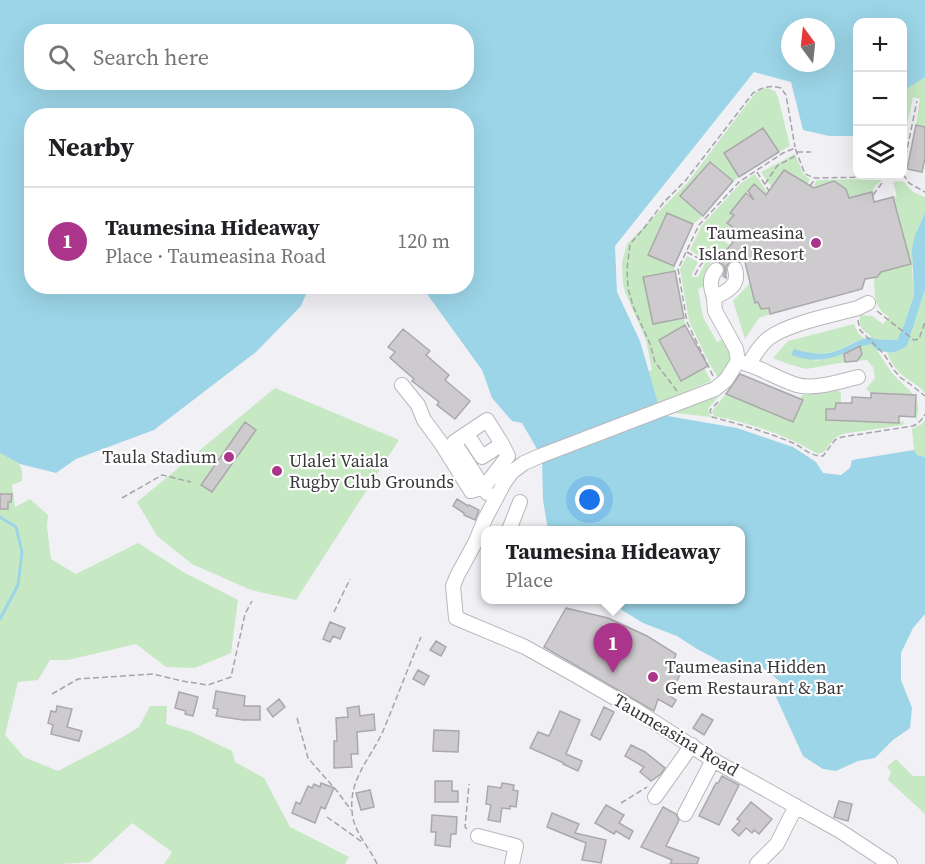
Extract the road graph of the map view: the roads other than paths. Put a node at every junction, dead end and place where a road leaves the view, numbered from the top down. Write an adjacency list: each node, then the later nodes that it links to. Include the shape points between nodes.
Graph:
1 (735, 269): 3 (street, via 736,283)
2 (716, 270): 3 (street, via 711,278)
3 (714, 298): 5 (street, via 716,311)
4 (863, 306): 5 (street, via 778,332)
5 (744, 362): 6 (street, via 800,386); 11 (street, via 715,389 524,463 512,472)
6 (858, 377)
7 (402, 385): 10 (street, via 471,491)
8 (467, 434): 9 (street, via 482,457); 9 (street, via 487,420); 10 (street, via 454,442)
9 (502, 444): 10 (street, via 508,456)
10 (484, 487): 11 (street)
11 (496, 500): 13 (street)
12 (520, 502): 14 (street)
13 (484, 526)
14 (511, 526)
15 (481, 542): 16 (street, Taumeasina Road, via 453,586 456,618 535,653)
16 (692, 745): 17 (street, Taumeasina Road); 18 (street)
17 (713, 760): 19 (street, Taumeasina Road); 20 (street)
18 (655, 798)
19 (796, 806): 23 (street, via 777,844); 24 (street, Taumeasina Road)
20 (685, 814)
21 (478, 836): 22 (street, via 516,846)
22 (512, 864)
23 (757, 864)
24 (890, 864)

